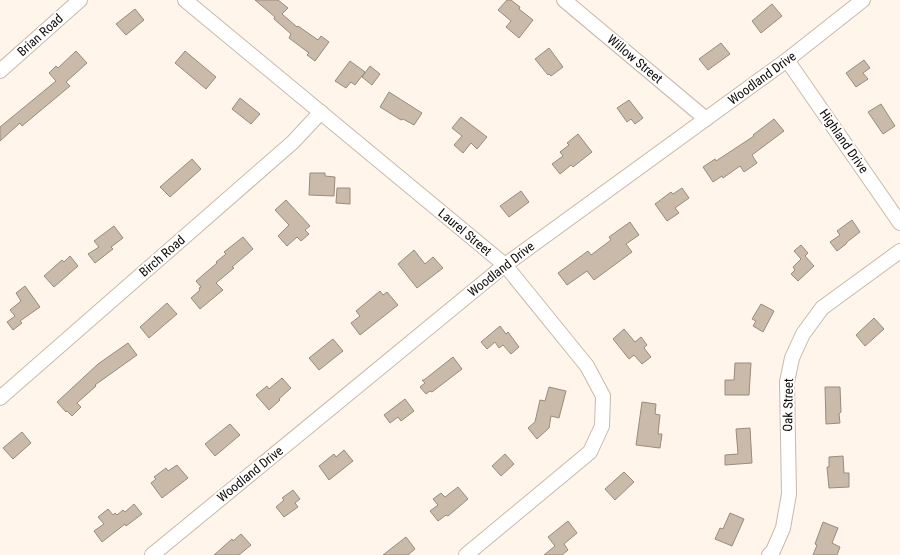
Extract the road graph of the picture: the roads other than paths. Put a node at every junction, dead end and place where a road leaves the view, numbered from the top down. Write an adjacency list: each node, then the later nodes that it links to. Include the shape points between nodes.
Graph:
1 (80, 0): 6 (street, Brian Road)
2 (184, 0): 7 (street, Laurel Street)
3 (564, 0): 8 (street, Willow Street)
4 (863, 0): 5 (street, Woodland Drive)
5 (787, 60): 8 (street, Woodland Drive); 9 (street, Highland Drive)
6 (0, 71)
7 (321, 112): 11 (street, Laurel Street); 12 (street, Birch Road, via 293,142)
8 (706, 119): 11 (street, Woodland Drive)
9 (900, 223)
10 (900, 251): 15 (street, Oak Street, via 822,308 803,334 792,358 787,382 789,494 783,528)
11 (505, 265): 13 (street, Woodland Drive); 14 (street, Laurel Street, via 587,366 603,396 602,426 590,452)
12 (0, 398)
13 (152, 555)
14 (466, 555)
15 (769, 555)

